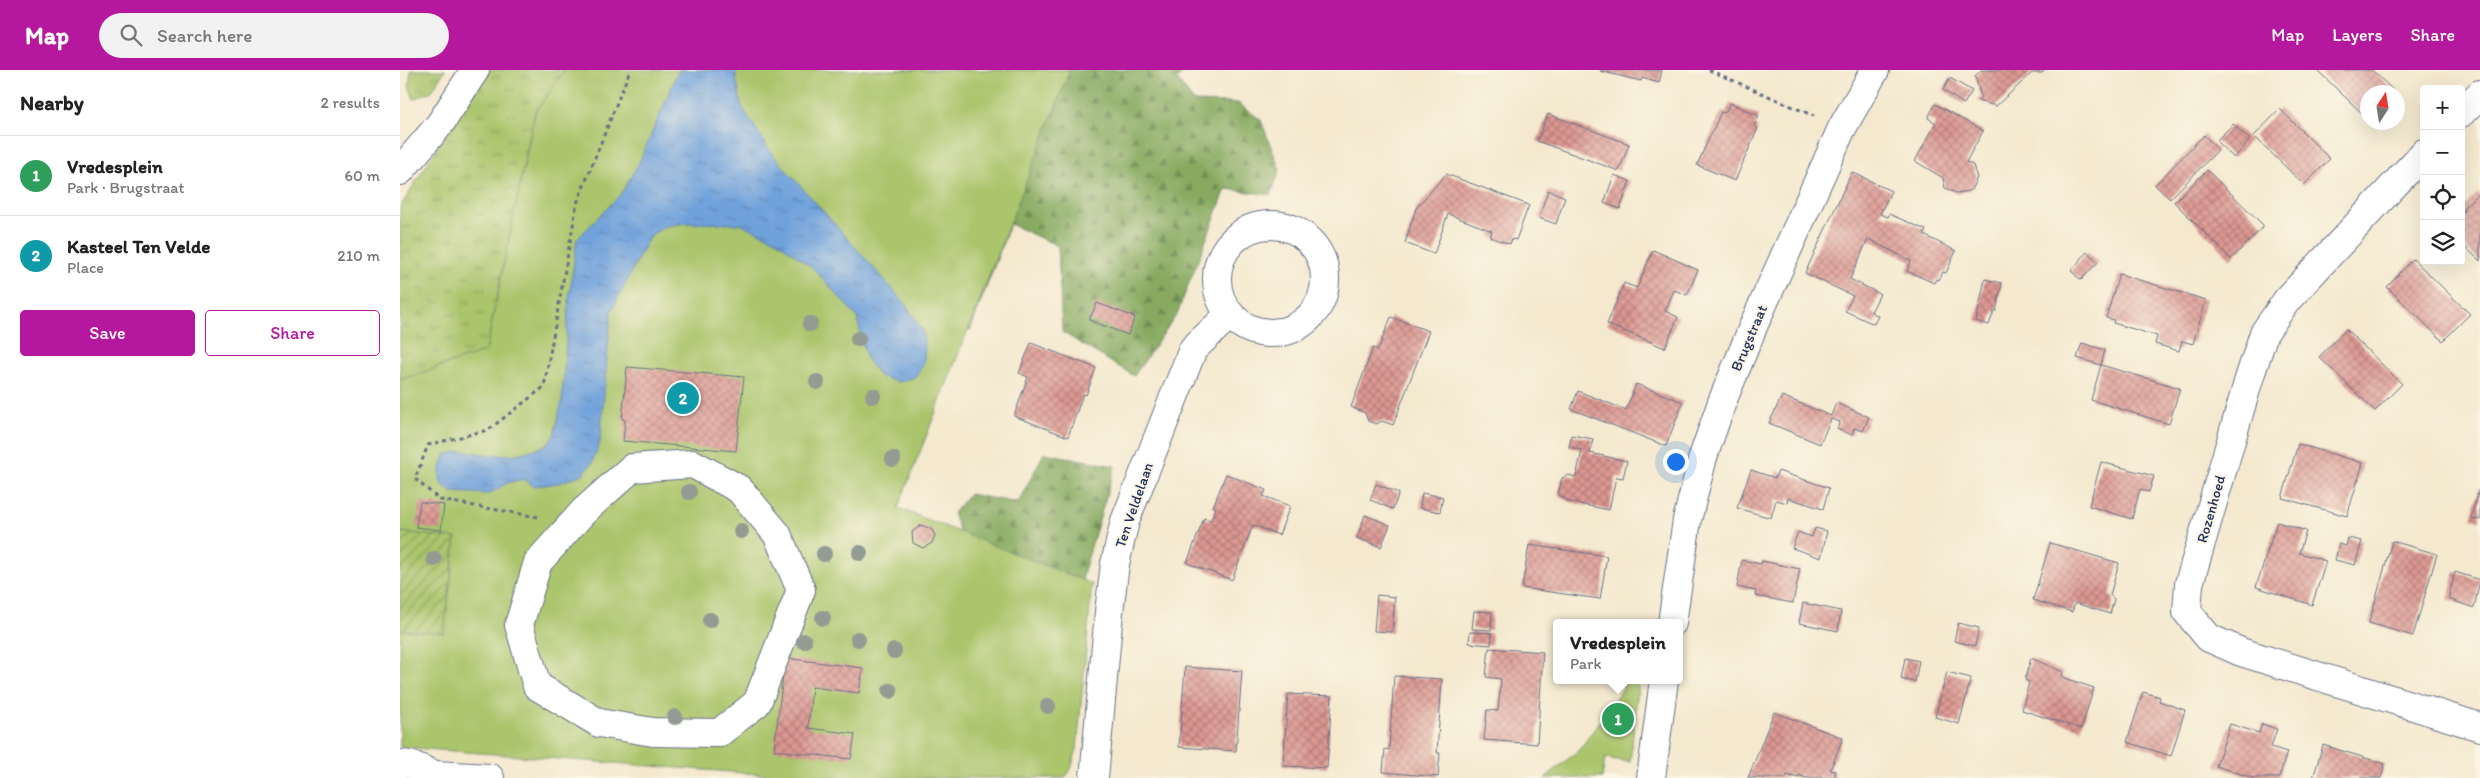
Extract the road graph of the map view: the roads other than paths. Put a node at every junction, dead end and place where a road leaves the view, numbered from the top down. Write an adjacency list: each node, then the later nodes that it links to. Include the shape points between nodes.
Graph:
1 (475, 70): 6 (street, via 440,124)
2 (1875, 70): 9 (street, Brugstraat, via 1842,128 1722,402 1703,457 1687,520)
3 (2480, 94): 4 (street)
4 (2465, 109)
5 (2420, 157): 11 (street, Rozenhoed, via 2287,300 2264,333 2190,584 2187,612 2209,638 2241,652)
6 (400, 171)
7 (1229, 315): 15 (street, Ten Veldelaan, via 1193,349 1126,521 1110,602)
8 (573, 523): 8 (street, via 538,562 519,625 537,686 599,724 653,732 719,733 757,703 801,590 776,534 739,489 693,464 632,468)
9 (1673, 619)
10 (1663, 684): 16 (street)
11 (2480, 727)
12 (400, 764): 13 (street, via 412,765)
13 (433, 776): 14 (street)
14 (490, 778)
15 (1094, 778)
16 (1651, 778)

